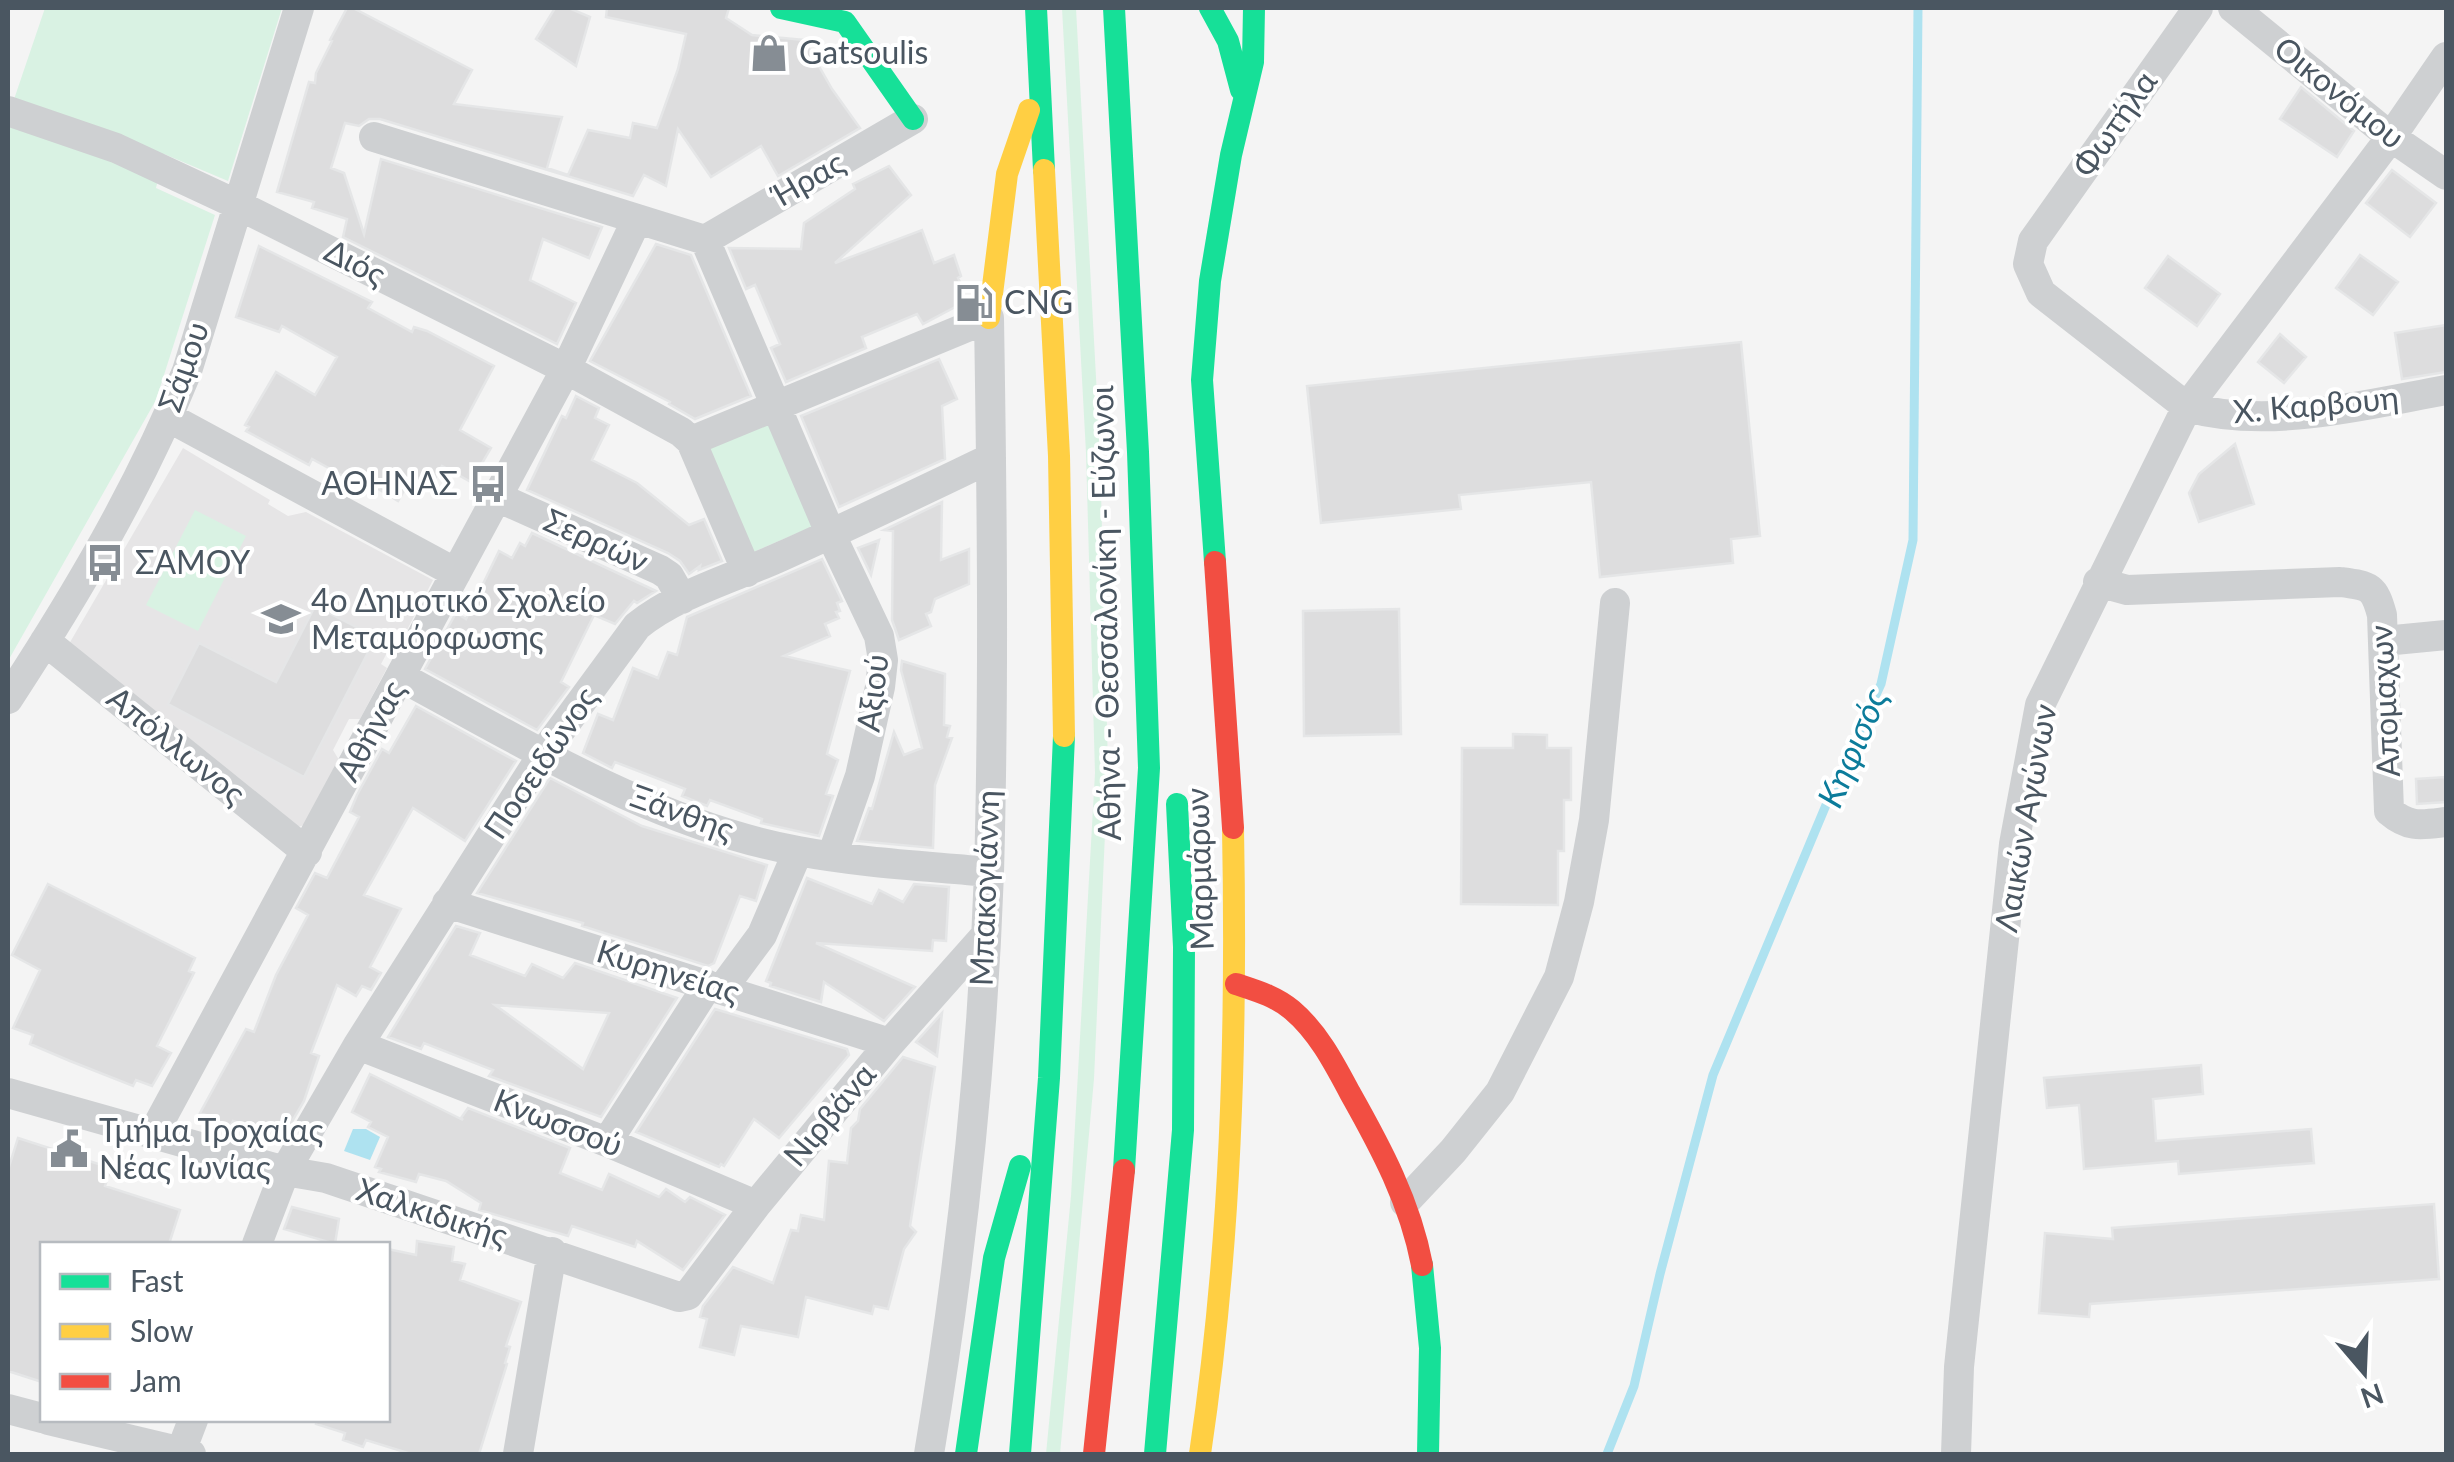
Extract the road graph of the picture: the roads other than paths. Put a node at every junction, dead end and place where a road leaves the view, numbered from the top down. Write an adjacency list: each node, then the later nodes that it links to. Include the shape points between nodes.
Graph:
1 (298, 8): 18 (street, Σάμου)
2 (781, 8): 13 (main road, via 845,22)
3 (1210, 8): 11 (main road, via 1228,41)
4 (1254, 8): 11 (main road, Μαρμάρων)
5 (2198, 8): 26 (street, Φωτήλα, via 2033,241 2028,264 2041,293)
6 (2233, 8): 14 (street, Οικονόμου)
7 (1114, 9): 29 (main road, Αθήνα - Θεσσαλονίκη - Εύζωνοι)
8 (1036, 13): 10 (main road, Αθήνα - Θεσσαλονίκη - Εύζωνοι)
9 (2446, 57): 14 (street, Λαικών Αγώνων)
10 (1040, 78): 22 (main road, via 1007,174); 57 (main road, Αθήνα - Θεσσαλονίκη - Εύζωνοι, via 1064,641 1065,772)
11 (1244, 105): 19 (main road, Μαρμάρων)
12 (8, 111): 18 (street, Διός, via 116,148)
13 (913, 118): 21 (street, Ήρας)
14 (2391, 136): 17 (street, Οικονόμου); 26 (street, Λαικών Αγώνων)
15 (374, 138): 20 (street)
16 (1256, 146): 19 (main road, Μαρμάρων)
17 (2446, 175)
18 (236, 204): 23 (street, Διός); 27 (street, Σάμου)
19 (1223, 212): 53 (main road, Μαρμάρων, via 1202,380 1232,806)
20 (638, 219): 21 (street); 23 (street, Αθήνας)
21 (705, 240): 25 (street, Αξιού)
22 (989, 318): 25 (street); 30 (street, Μπακογιάννη)
23 (566, 369): 28 (street, Διός); 31 (street, Αθήνας)
24 (2446, 390): 26 (street, Χ. Καρβουη, via 2274,416)
25 (775, 407): 28 (street); 32 (street, Αξιού)
26 (2186, 407): 35 (street, Λαικών Αγώνων)
27 (168, 417): 34 (street); 41 (street, Σάμου, via 96,559)
28 (691, 441): 33 (street)
29 (1138, 452): 38 (main road); 76 (main road, Αθήνα - Θεσσαλονίκη - Εύζωνοι, via 1148,768 1122,1197)
30 (991, 458): 32 (street, Ποσειδώνος); 50 (street, Μπακογιάννη)
31 (497, 497): 34 (street, Αθήνας); 36 (street, Σερρών, via 660,570)
32 (830, 535): 33 (street, Ποσειδώνος); 49 (street, Αξιού, via 879,636 883,660 860,776)
33 (746, 572): 36 (street, Ποσειδώνος)
34 (456, 573): 42 (street, Αθήνας)
35 (2098, 582): 40 (street, Απομαχων, via 2127,590 2364,585 2376,592); 80 (street, Λαικών Αγώνων, via 2040,705 2014,844)
36 (682, 599): 44 (street, Ποσειδώνος, via 637,626)
37 (1615, 603): 62 (street, via 1594,820 1559,978 1500,1092)
38 (1167, 626)
39 (2446, 635): 40 (street)
40 (2384, 640): 46 (street, Απομαχων, via 2389,811 2402,822)
41 (45, 641): 43 (street, Σάμου); 47 (street, Απόλλωνος)
42 (400, 677): 44 (street, Ξάνθης); 47 (street, Αθήνας)
43 (8, 699)
44 (544, 754): 48 (street, Ξάνθης, via 700,824); 51 (street, Ποσειδώνος)
45 (1176, 776): 77 (main road, via 1183,1130)
46 (2446, 822)
47 (307, 852): 59 (street, Αθήνας)
48 (798, 852): 49 (street, Ξάνθης); 54 (street, via 762,935)
49 (832, 856): 50 (street, Ξάνθης)
50 (988, 872): 52 (street, Μπακογιάννη)
51 (446, 903): 54 (street, Κυρηνείας); 56 (street, Ποσειδώνος)
52 (986, 935): 55 (street, Νιρβάνα); 73 (street, Μπακογιάννη, via 970,1150)
53 (1236, 984): 62 (main road, Μαρμάρων, via 1278,998 1306,1024 1333,1062); 78 (main road, via 1232,1153)
54 (715, 987): 55 (street, Κυρηνείας); 60 (street)
55 (890, 1043): 63 (street, Νιρβάνα)
56 (358, 1046): 60 (street, Κνωσσού); 61 (street, Ποσειδώνος)
57 (1049, 1078): 74 (main road, via 994,1258); 75 (main road, Αθήνα - Θεσσαλονίκη - Εύζωνοι)
58 (8, 1093): 59 (street, Χαλκιδικής)
59 (154, 1134): 61 (street, Χαλκιδικής)
60 (607, 1142): 63 (street, Κνωσσού)
61 (285, 1171): 64 (street, Ποσειδώνος); 65 (street, Χαλκιδικής, via 326,1178)
62 (1405, 1202): 79 (main road, Μαρμάρων, via 1418,1242 1433,1359)
63 (756, 1205): 66 (street, Νιρβάνα, via 694,1288)
64 (259, 1242)
65 (552, 1252): 66 (street, Χαλκιδικής); 72 (street)
66 (679, 1296)
67 (8, 1410): 68 (street)
68 (40, 1418)
69 (57, 1422): 71 (street)
70 (192, 1422): 71 (street)
71 (184, 1454)
72 (518, 1454)
73 (929, 1454)
74 (966, 1454)
75 (1020, 1454)
76 (1094, 1454)
77 (1155, 1454)
78 (1200, 1454)
79 (1428, 1454)
80 (1956, 1454)

